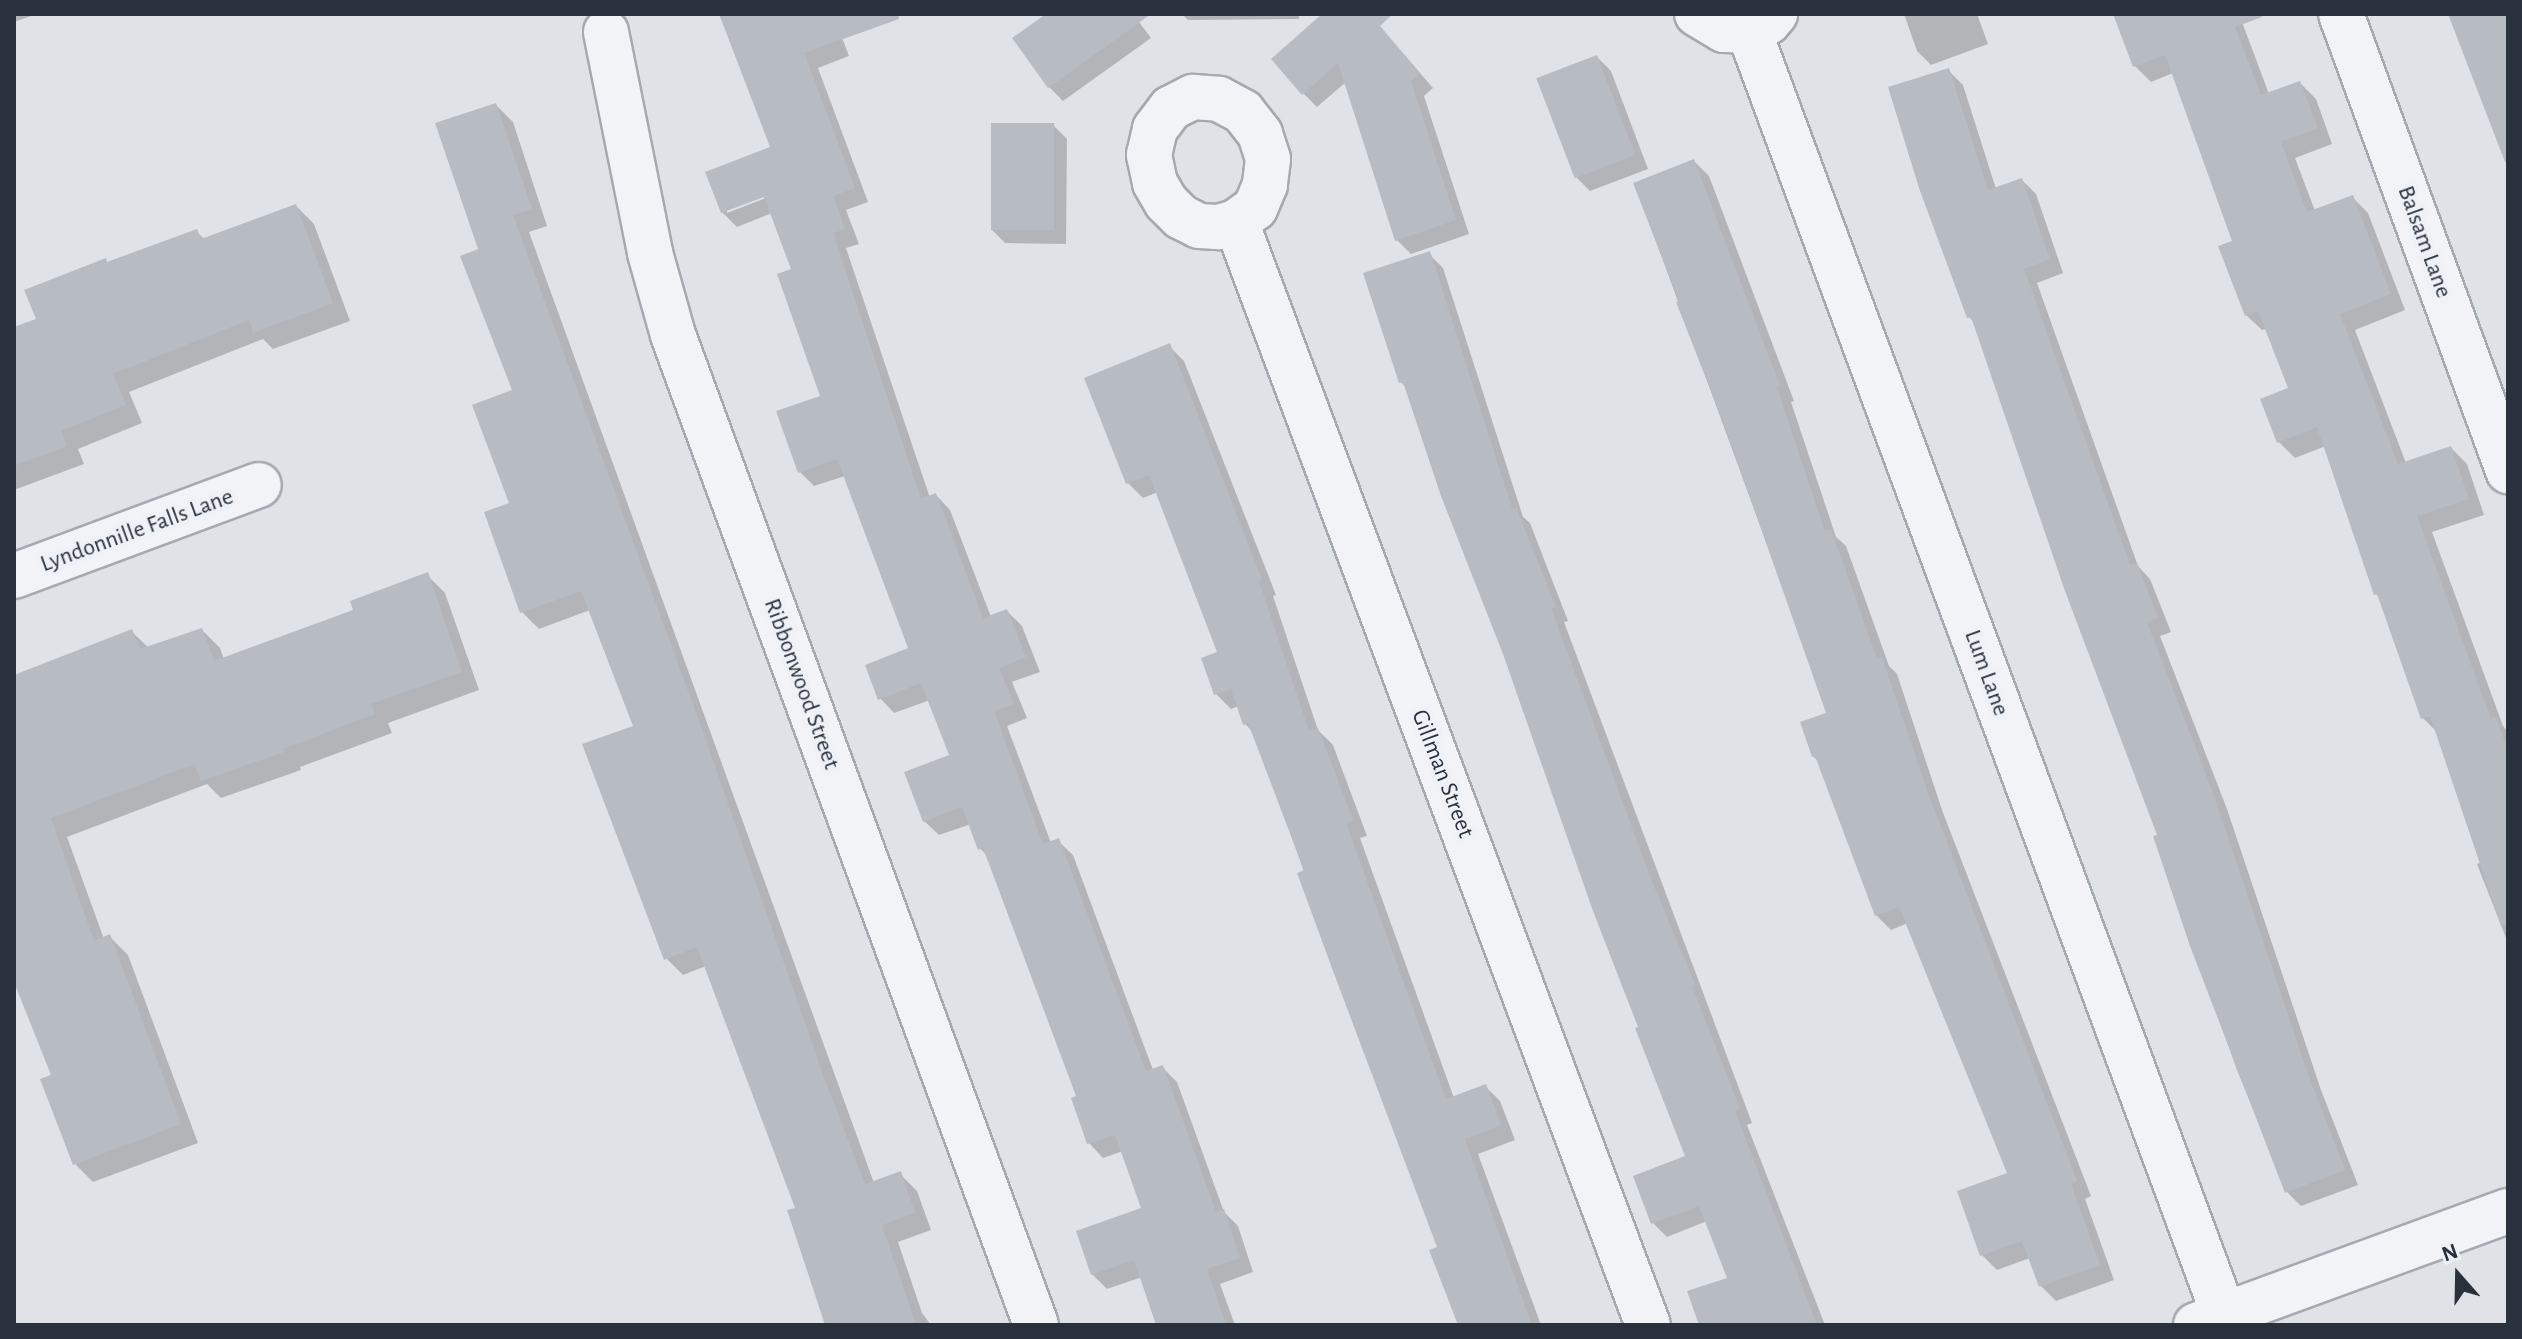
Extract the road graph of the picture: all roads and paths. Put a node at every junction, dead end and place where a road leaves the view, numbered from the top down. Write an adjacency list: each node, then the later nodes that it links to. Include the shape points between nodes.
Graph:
1 (1697, 14): 3 (street, Lum Lane, via 1724,30)
2 (2341, 14): 6 (street, Balsam Lane)
3 (1762, 22): 10 (street, Lum Lane)
4 (606, 32): 11 (street, Ribbonwood Street, via 650,253 673,335)
5 (1236, 222): 12 (street, Gillman Street)
6 (2508, 471)
7 (259, 485): 8 (street, Lyndonnille Falls Lane)
8 (14, 576)
9 (2508, 1211): 10 (street)
10 (2210, 1320)
11 (1036, 1325)
12 (1648, 1325)

